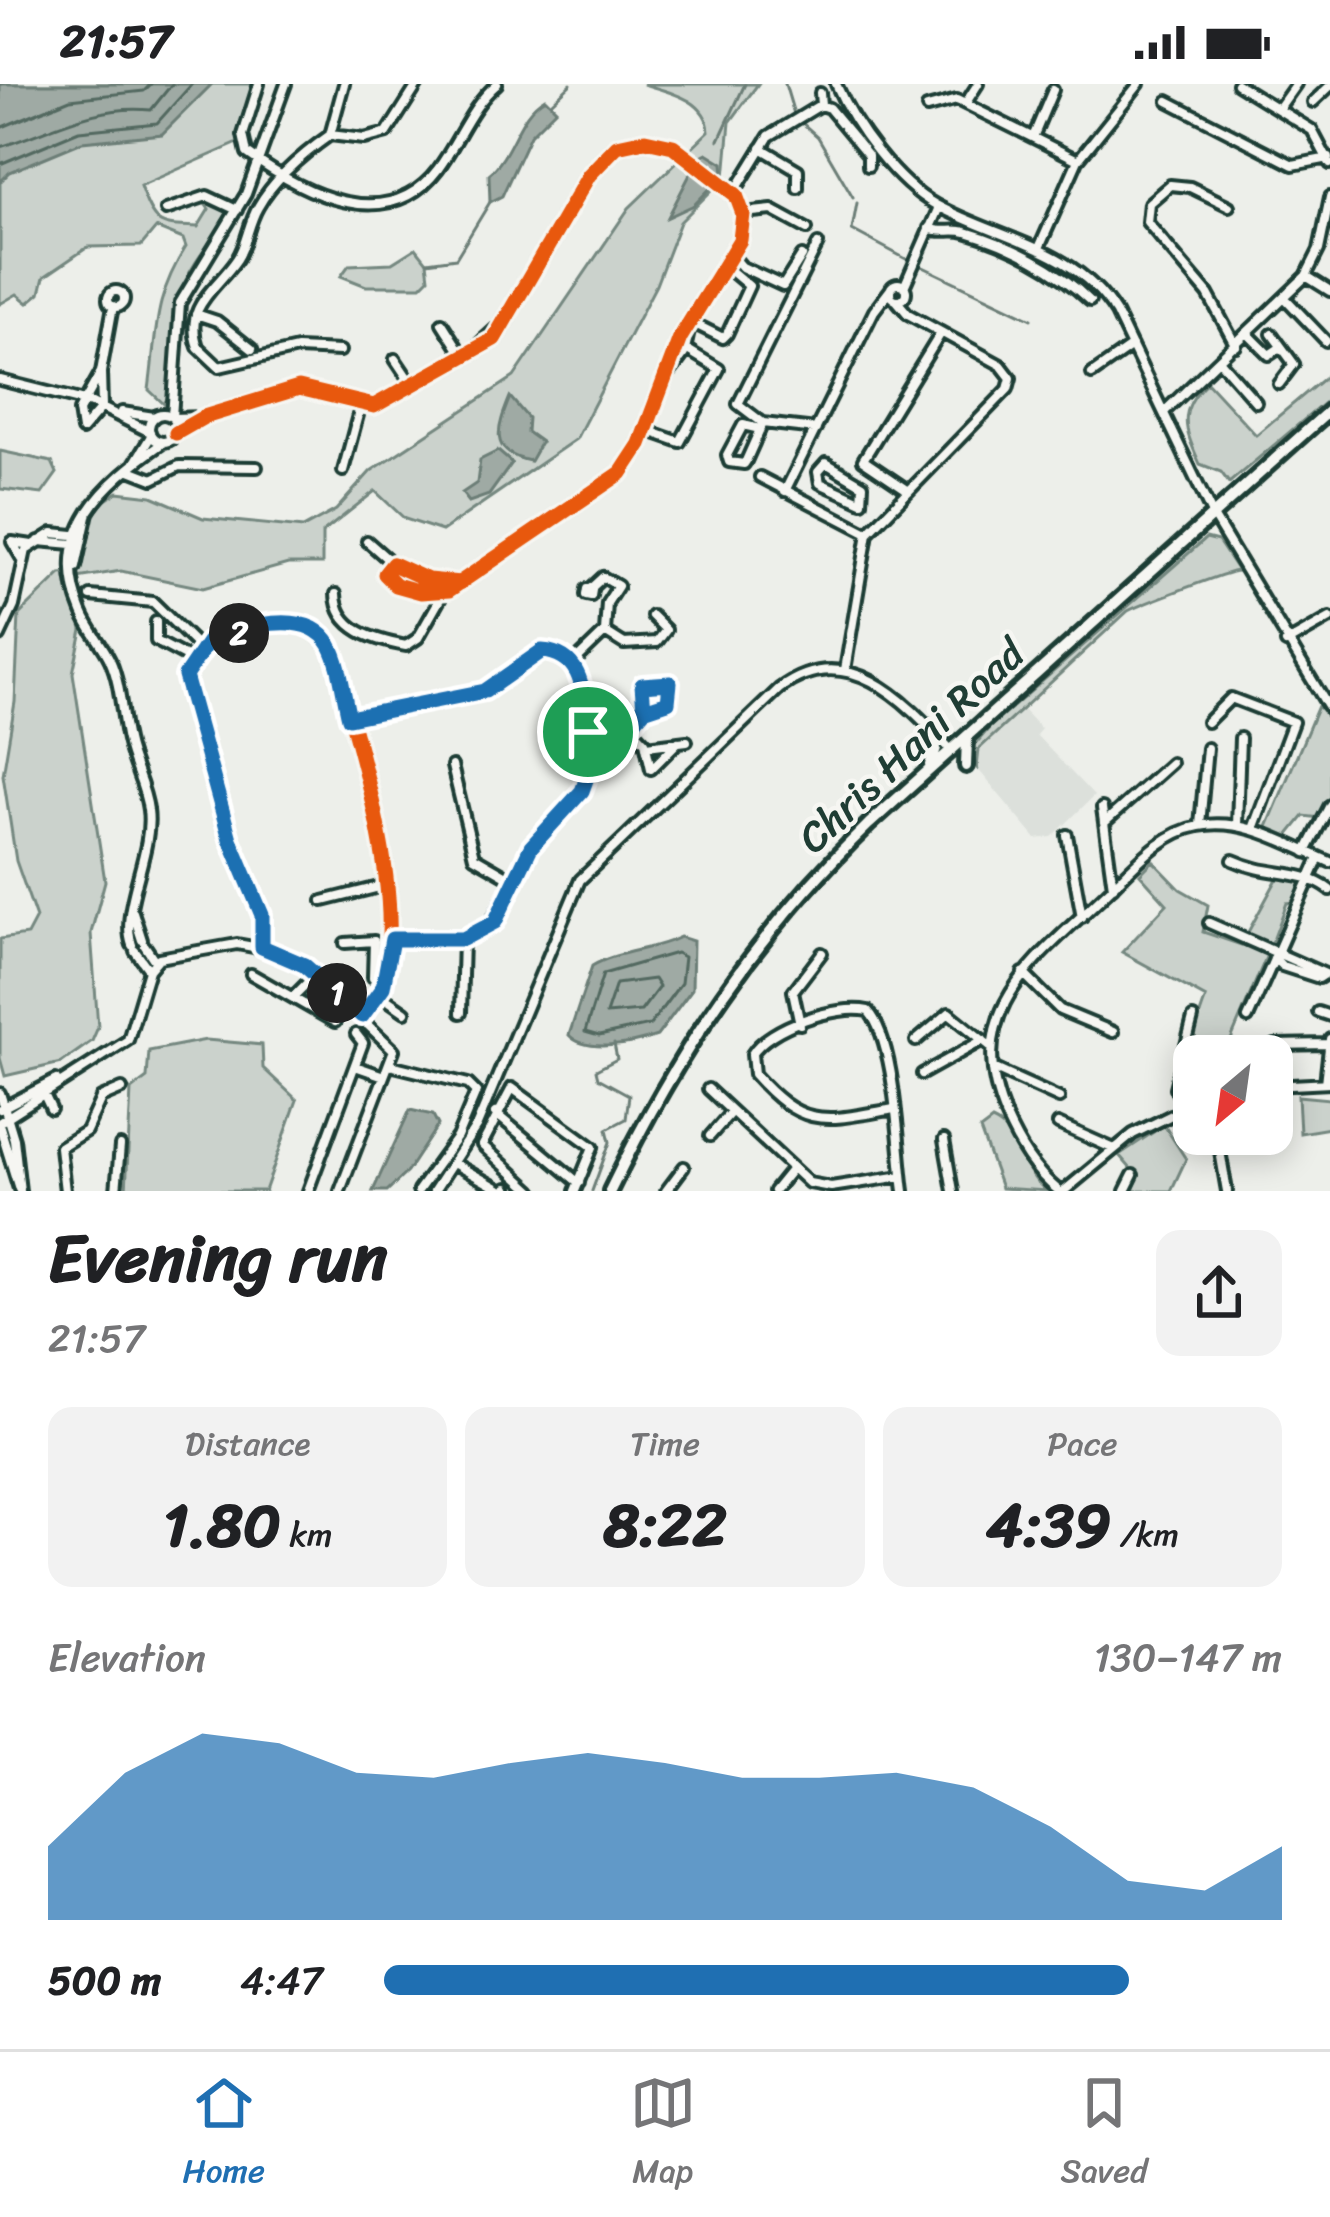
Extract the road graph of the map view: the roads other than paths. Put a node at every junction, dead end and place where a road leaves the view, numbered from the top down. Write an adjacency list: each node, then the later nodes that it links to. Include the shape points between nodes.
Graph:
1 (259, 84): 24 (street, via 242,143)
2 (286, 84): 24 (street)
3 (344, 84): 21 (street)
4 (418, 84): 21 (street, via 387,133)
5 (496, 84): 27 (street, via 437,170 393,202 346,204)
6 (836, 84): 32 (street, via 896,168)
7 (978, 84): 16 (street)
8 (1139, 84): 23 (street)
9 (1237, 84): 19 (street)
10 (1296, 84): 19 (street)
11 (1330, 86): 15 (street)
12 (1053, 90): 20 (street)
13 (820, 93): 17 (street)
14 (1168, 101): 25 (street, via 1293,165)
15 (1313, 101)
16 (965, 104): 18 (street); 20 (street)
17 (821, 105): 22 (street); 26 (street, via 868,155)
18 (927, 108)
19 (1279, 108): 25 (street, via 1312,130)
20 (1034, 134): 23 (street)
21 (330, 135): 27 (street)
22 (761, 148): 28 (street, via 798,170); 29 (street)
23 (1078, 160): 39 (street)
24 (259, 161): 27 (street); 34 (street)
25 (1329, 161)
26 (868, 166)
27 (285, 175): 51 (street, via 258,206 239,256)
28 (798, 188)
29 (734, 193): 35 (street); 64 (street, via 655,140 609,152 505,320)
30 (1330, 197): 40 (street)
31 (1229, 206): 59 (street, via 1170,185 1149,203 1147,222 1208,294)
32 (939, 207): 37 (street); 39 (street)
33 (166, 210): 34 (street, via 207,196)
34 (237, 210): 81 (street, via 180,303 177,389)
35 (743, 213): 36 (street, via 772,210); 42 (street)
36 (807, 229)
37 (927, 232): 47 (street); 49 (street, via 964,231 1006,248)
38 (818, 244): 83 (street, via 739,400)
39 (1039, 248): 58 (street, via 1098,287)
40 (1319, 250): 41 (street); 45 (street)
41 (1330, 252)
42 (731, 254): 43 (street, via 742,268 783,286); 44 (street)
43 (802, 256)
44 (724, 265): 53 (street); 53 (street, via 749,286 726,336)
45 (1306, 276): 46 (street); 48 (street)
46 (1330, 290)
47 (896, 296): 54 (street); 84 (street)
48 (1286, 299): 55 (street); 57 (street)
49 (1090, 301)
50 (113, 306): 67 (street)
51 (196, 314): 62 (street); 63 (street, via 198,347 219,367 297,349)
52 (442, 322): 64 (street)
53 (691, 322): 60 (street)
54 (941, 333): 89 (street); 96 (street, via 1001,365 1010,384)
55 (1248, 334): 59 (street); 61 (street, via 1269,356)
56 (1271, 334): 61 (street)
57 (1327, 341)
58 (1132, 346): 68 (street); 79 (street)
59 (1236, 346): 66 (street)
60 (682, 347): 85 (street); 85 (street, via 719,369 680,442)
61 (1281, 347): 70 (street, via 1294,364)
62 (252, 349)
63 (340, 351)
64 (467, 354): 71 (street)
65 (395, 359): 71 (street)
66 (1220, 360): 73 (street); 79 (street)
67 (100, 372): 72 (street); 76 (street)
68 (1092, 374)
69 (0, 380): 72 (street)
70 (1279, 384)
71 (413, 386): 75 (street)
72 (82, 400): 76 (street); 76 (street, via 82,430)
73 (1256, 402)
74 (346, 403): 75 (street); 80 (street); 82 (street, via 298,388)
75 (374, 406): 80 (street)
76 (102, 407): 78 (street)
77 (1330, 410): 97 (main road, Chris Hani Road)
78 (114, 411): 81 (street); 86 (street)
79 (1164, 412): 97 (street)
80 (358, 415): 92 (street)
81 (165, 417): 82 (street); 86 (street); 87 (street)
82 (204, 417): 87 (street)
83 (762, 426): 83 (street, via 744,464 729,462 743,424); 84 (street)
84 (816, 429): 95 (street)
85 (646, 430): 105 (street, via 611,482)
86 (151, 433): 88 (street); 90 (street)
87 (176, 434): 88 (street)
88 (164, 442): 90 (street)
89 (863, 460): 94 (street); 96 (street)
90 (132, 467): 91 (street, via 153,479 179,466); 99 (street, via 89,510)
91 (257, 467)
92 (343, 471)
93 (760, 477): 95 (street)
94 (852, 477): 94 (street, via 867,491 860,503 817,477 826,463)
95 (785, 491): 98 (street)
96 (909, 491): 98 (street)
97 (1213, 516): 116 (street); 128 (main road, Chris Hani Road)
98 (868, 533): 120 (street)
99 (77, 540): 101 (street); 163 (street, via 82,613 113,667 146,794 149,828 133,910 138,946)
100 (368, 541): 103 (street)
101 (35, 543): 102 (street); 102 (street, via 12,542)
102 (22, 559): 115 (street)
103 (393, 564): 104 (street); 106 (street, via 386,578)
104 (418, 576): 105 (street); 106 (street)
105 (460, 583): 108 (street)
106 (411, 589): 108 (street)
107 (590, 589): 114 (street, via 603,577 618,586)
108 (445, 591): 109 (street, via 406,646 352,629)
109 (336, 594)
110 (92, 596): 117 (street, via 153,602)
111 (652, 616): 114 (street, via 666,630 657,642 624,644)
112 (1330, 618): 116 (street)
113 (156, 622): 118 (street, via 156,641)
114 (605, 632): 119 (street)
115 (0, 636)
116 (1286, 643): 122 (street)
117 (201, 649): 118 (street); 123 (street, via 276,623 306,625 331,647)
118 (192, 660): 159 (street, via 186,692 262,915)
119 (573, 663): 123 (street, via 542,651 485,691); 127 (street)
120 (845, 670): 126 (street, via 886,687); 210 (street, via 786,684 585,874)
121 (644, 710): 121 (street, via 642,685 670,683 668,702); 125 (street)
122 (1330, 710)
123 (349, 718): 150 (street)
124 (1207, 722): 142 (street, via 1231,698 1293,722)
125 (630, 726): 127 (street); 130 (street)
126 (932, 730): 128 (main road); 132 (street); 136 (main road, via 936,751)
127 (588, 732): 149 (street, via 582,791)
128 (971, 732): 132 (main road, Chris Hani Road); 135 (main road)
129 (1240, 738): 141 (street)
130 (647, 746): 130 (street, via 651,769 683,741)
131 (1207, 748): 140 (street)
132 (951, 750): 136 (main road, Chris Hani Road)
133 (1171, 763): 139 (street)
134 (452, 766): 149 (street, via 474,857)
135 (966, 766)
136 (926, 774): 227 (main road, Chris Hani Road, via 844,848 752,953 682,1054)
137 (1330, 805): 144 (street)
138 (1102, 808): 139 (street)
139 (1104, 824): 151 (street)
140 (1200, 826): 141 (street); 151 (street, via 1160,843)
141 (1237, 826): 142 (street)
142 (1253, 830): 144 (street)
143 (1067, 835): 154 (street)
144 (1306, 852): 145 (street)
145 (1319, 858): 147 (street); 148 (street)
146 (1234, 860): 148 (street, via 1264,874)
147 (1330, 862)
148 (1311, 877): 152 (street); 162 (street)
149 (512, 879): 156 (street, via 495,922)
150 (387, 885): 153 (street); 158 (street)
151 (1113, 887): 154 (street)
152 (1330, 890)
153 (323, 901)
154 (1082, 916): 164 (street)
155 (1209, 923): 162 (street)
156 (463, 939): 158 (street); 172 (street)
157 (345, 943): 160 (street, via 369,939)
158 (392, 945): 160 (street); 168 (street)
159 (262, 947): 163 (street, via 227,945); 166 (street)
160 (376, 947): 167 (street)
161 (822, 953): 178 (street, via 793,991)
162 (1275, 955): 162 (street, via 1325,974 1282,966); 176 (street)
163 (152, 966): 195 (street, via 132,1034)
164 (1023, 973): 179 (street, via 1060,1010); 184 (street)
165 (251, 974): 169 (street)
166 (316, 974): 169 (street); 173 (street)
167 (373, 977)
168 (379, 994): 170 (street); 173 (street)
169 (295, 996): 177 (street)
170 (405, 1012)
171 (1318, 1012): 174 (street)
172 (461, 1013)
173 (362, 1016): 186 (street, via 392,1045)
174 (1330, 1016)
175 (1193, 1018): 181 (street)
176 (1248, 1018)
177 (335, 1022)
178 (800, 1024): 199 (street, via 868,1011 878,1023); 199 (street, via 766,1037 751,1059 754,1074 793,1113 814,1120)
179 (1114, 1032)
180 (356, 1034): 187 (street, via 364,1041)
181 (1189, 1035)
182 (916, 1041): 184 (street, via 949,1013)
183 (1329, 1042): 185 (street); 191 (street)
184 (987, 1043): 188 (street); 189 (street)
185 (1293, 1045)
186 (390, 1065): 190 (street); 224 (street, via 476,1092 457,1137)
187 (355, 1066): 190 (street); 222 (street)
188 (991, 1067): 197 (street); 232 (street, via 1018,1141)
189 (922, 1074)
190 (384, 1076): 223 (street)
191 (1328, 1083): 192 (street)
192 (1293, 1085)
193 (122, 1089): 220 (street, via 101,1098 85,1133 60,1147)
194 (708, 1089): 200 (street)
195 (43, 1092): 198 (street); 203 (street)
196 (0, 1093): 203 (street)
197 (1059, 1098)
198 (51, 1108)
199 (894, 1109): 214 (street)
200 (731, 1112): 205 (street); 212 (street)
201 (495, 1113): 215 (street, via 484,1149); 216 (street); 216 (street, via 515,1088 590,1144 593,1155)
202 (1173, 1115): 208 (street)
203 (3, 1116): 219 (street)
204 (1058, 1124): 208 (street)
205 (710, 1136)
206 (944, 1140): 231 (street)
207 (119, 1146): 221 (street)
208 (1113, 1148): 232 (street)
209 (1221, 1155): 234 (street)
210 (455, 1164): 218 (street); 225 (street)
211 (683, 1167): 228 (street)
212 (791, 1170): 217 (street); 229 (street)
213 (1133, 1175): 233 (street)
214 (902, 1176): 217 (street); 230 (street)
215 (517, 1178): 218 (street); 226 (street)
216 (577, 1187)
217 (843, 1188)
218 (503, 1190)
219 (20, 1191)
220 (65, 1191)
221 (116, 1191)
222 (308, 1191)
223 (340, 1191)
224 (418, 1191)
225 (434, 1191)
226 (532, 1191)
227 (610, 1191)
228 (666, 1191)
229 (774, 1191)
230 (904, 1191)
231 (953, 1191)
232 (1061, 1191)
233 (1125, 1191)
234 (1227, 1191)

